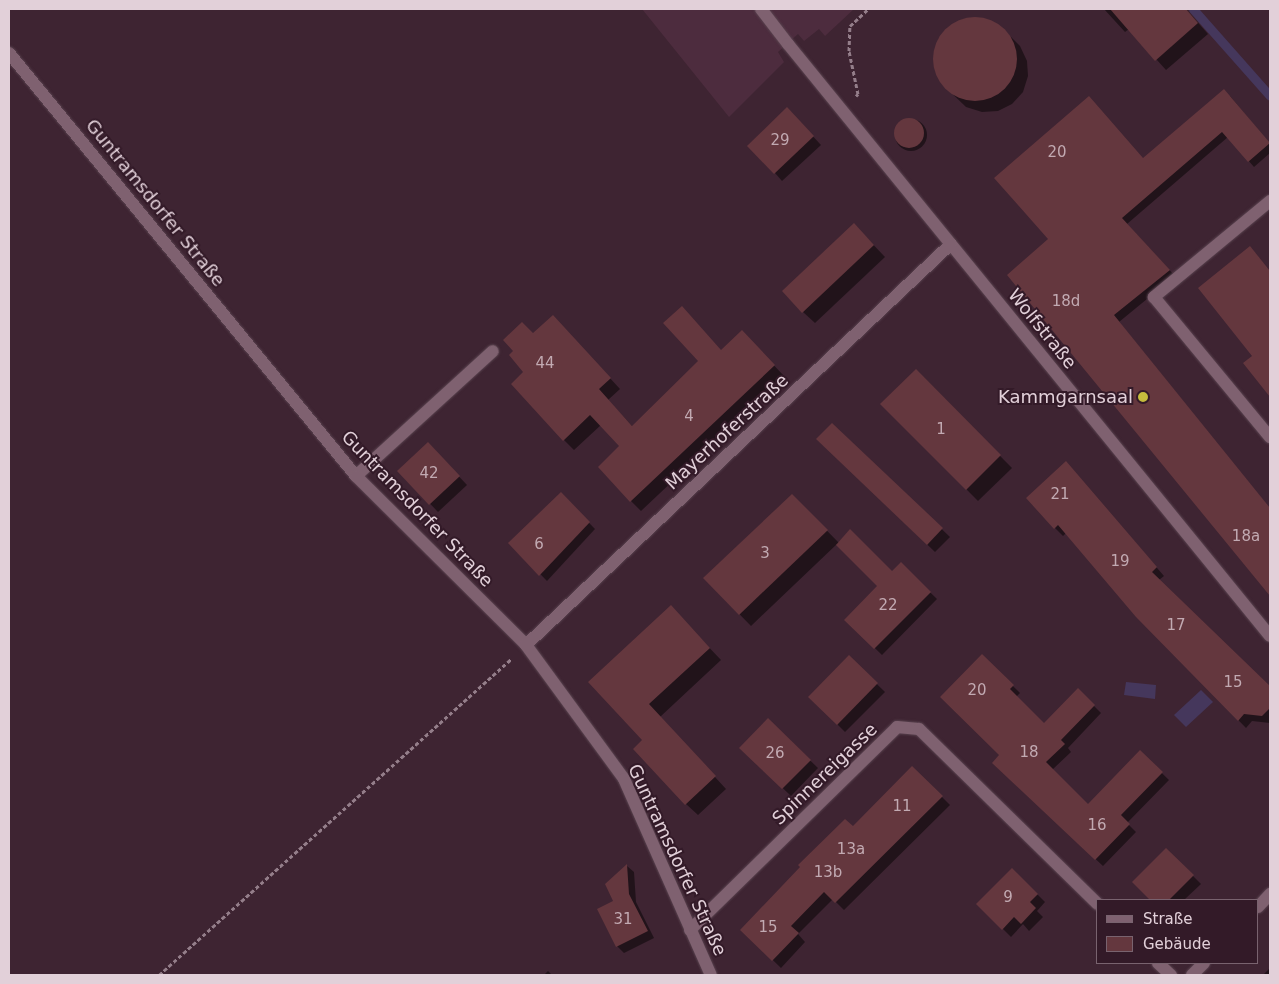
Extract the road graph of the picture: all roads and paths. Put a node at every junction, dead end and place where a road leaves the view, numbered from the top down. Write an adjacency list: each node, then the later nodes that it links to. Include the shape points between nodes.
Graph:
1 (761, 9): 4 (street, Wolfstraße)
2 (868, 9): 4 (path, via 850,26 849,51 858,94)
3 (9, 53): 9 (street, Guntramsdorfer Straße)
4 (842, 108): 6 (street, Wolfstraße)
5 (1270, 201): 8 (street, via 1154,297)
6 (952, 244): 10 (street, Wolfstraße); 11 (street, Mayerhoferstraße)
7 (493, 351): 9 (street)
8 (1270, 437)
9 (356, 476): 11 (street, Guntramsdorfer Straße)
10 (1270, 636)
11 (526, 645): 15 (street, Guntramsdorfer Straße, via 624,779); 18 (path)
12 (1270, 894): 14 (street)
13 (1096, 902): 15 (street, Spinnereigasse, via 919,729 897,727)
14 (1259, 905)
15 (690, 930): 19 (street, Guntramsdorfer Straße)
16 (1159, 964): 20 (street)
17 (1203, 964): 21 (street)
18 (159, 975)
19 (711, 975)
20 (1171, 975)
21 (1192, 975)

